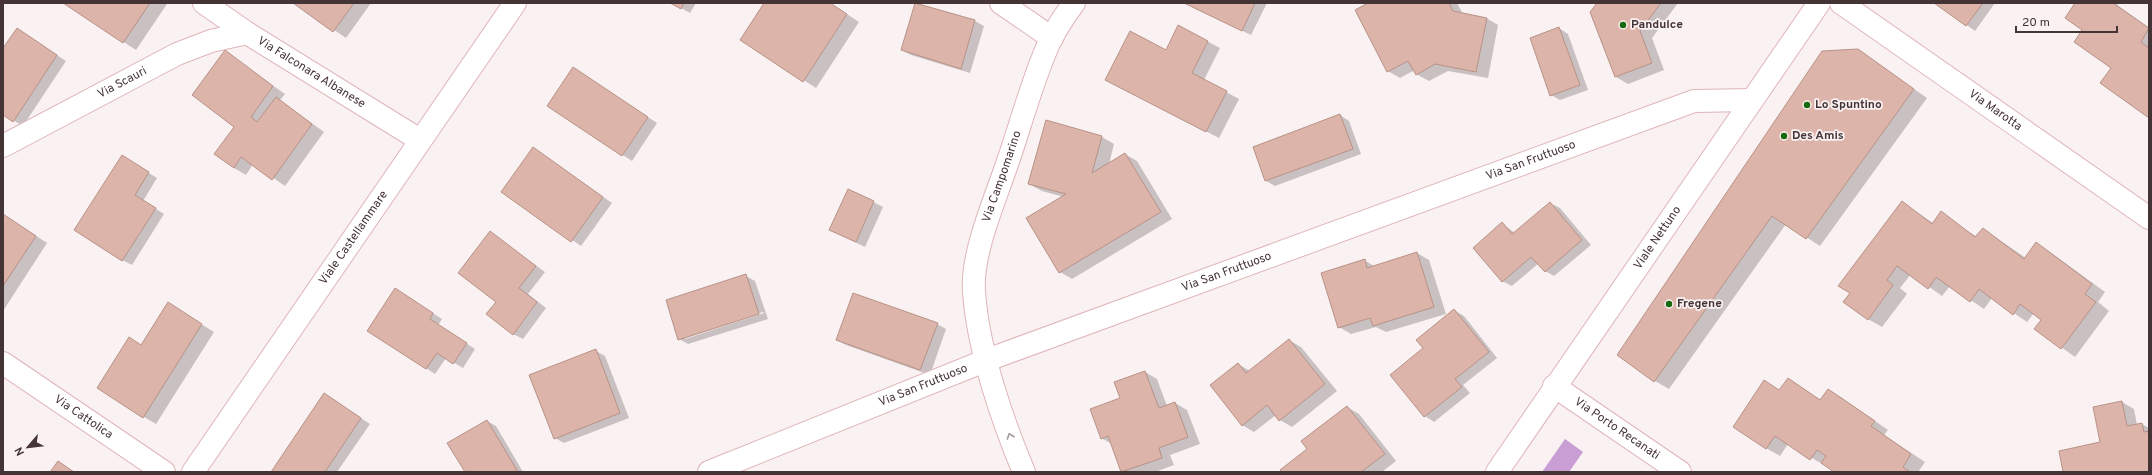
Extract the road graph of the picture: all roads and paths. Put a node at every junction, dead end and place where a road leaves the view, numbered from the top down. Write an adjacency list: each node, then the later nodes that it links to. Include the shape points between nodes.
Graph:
1 (204, 3): 7 (street, Via Falconara Albanese)
2 (515, 3): 10 (street, Viale Castellammare)
3 (1001, 3): 8 (street)
4 (1074, 3): 8 (street, Via Campomarino)
5 (1819, 3): 9 (street, Viale Nettuno)
6 (1841, 3): 12 (street, Via Marotta)
7 (247, 33): 10 (street, Via Falconara Albanese); 11 (street, Via Scauri, via 211,41 177,54)
8 (1052, 38): 13 (street, Via Campomarino, via 1041,62 983,236 975,272 975,303)
9 (1752, 100): 13 (street, Via San Fruttuoso, via 1694,102); 15 (street, Viale Nettuno)
10 (420, 140): 17 (street, Viale Castellammare)
11 (3, 146)
12 (2149, 218)
13 (986, 360): 18 (street, Via San Fruttuoso); 19 (street, Via Campomarino, one-way to 13)
14 (3, 363): 16 (street, Via Cattolica)
15 (1554, 386): 20 (street, Viale Nettuno); 21 (street, Via Porto Recanati)
16 (164, 472)
17 (193, 472)
18 (709, 472)
19 (1024, 472)
20 (1497, 472)
21 (1680, 472)

